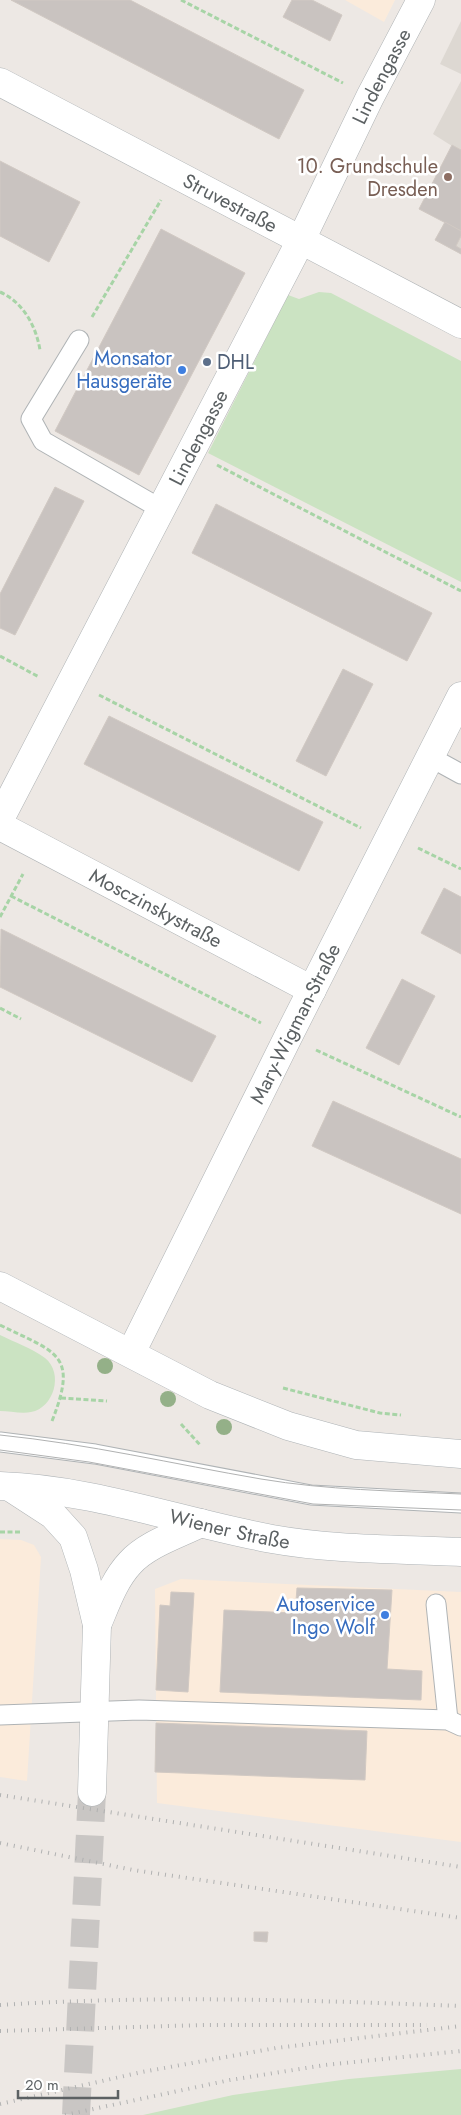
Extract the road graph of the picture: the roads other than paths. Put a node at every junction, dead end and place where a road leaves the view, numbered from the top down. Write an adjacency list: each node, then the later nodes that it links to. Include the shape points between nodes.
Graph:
1 (421, 0): 3 (street, Lindengasse)
2 (0, 82): 3 (street, Struvestraße)
3 (301, 240): 4 (street, Struvestraße); 6 (street, Lindengasse)
4 (461, 324)
5 (79, 340): 6 (lane, via 31,419 43,441)
6 (161, 509): 10 (street, Lindengasse)
7 (461, 696): 8 (street, Mary-Wigman-Straße)
8 (430, 757): 9 (lane); 12 (street, Mary-Wigman-Straße)
9 (461, 774)
10 (0, 819)
11 (0, 826): 12 (street, Mosczinskystraße)
12 (312, 990): 14 (street, Mary-Wigman-Straße)
13 (0, 1286): 14 (street)
14 (131, 1353): 16 (street, via 210,1395 288,1426 356,1445)
15 (0, 1442): 18 (lane, via 95,1454 311,1495)
16 (461, 1454)
17 (5, 1486): 19 (street, Wiener Straße, via 110,1500); 22 (street, via 53,1515 73,1537)
18 (461, 1503)
19 (201, 1523): 20 (street, Wiener Straße, via 273,1539); 22 (street, via 148,1549 130,1562 114,1585)
20 (461, 1552)
21 (436, 1604): 25 (lane)
22 (97, 1625): 23 (street)
23 (94, 1712): 24 (lane); 25 (lane, via 139,1710); 26 (street)
24 (0, 1715)
25 (455, 1723)
26 (92, 1792)

